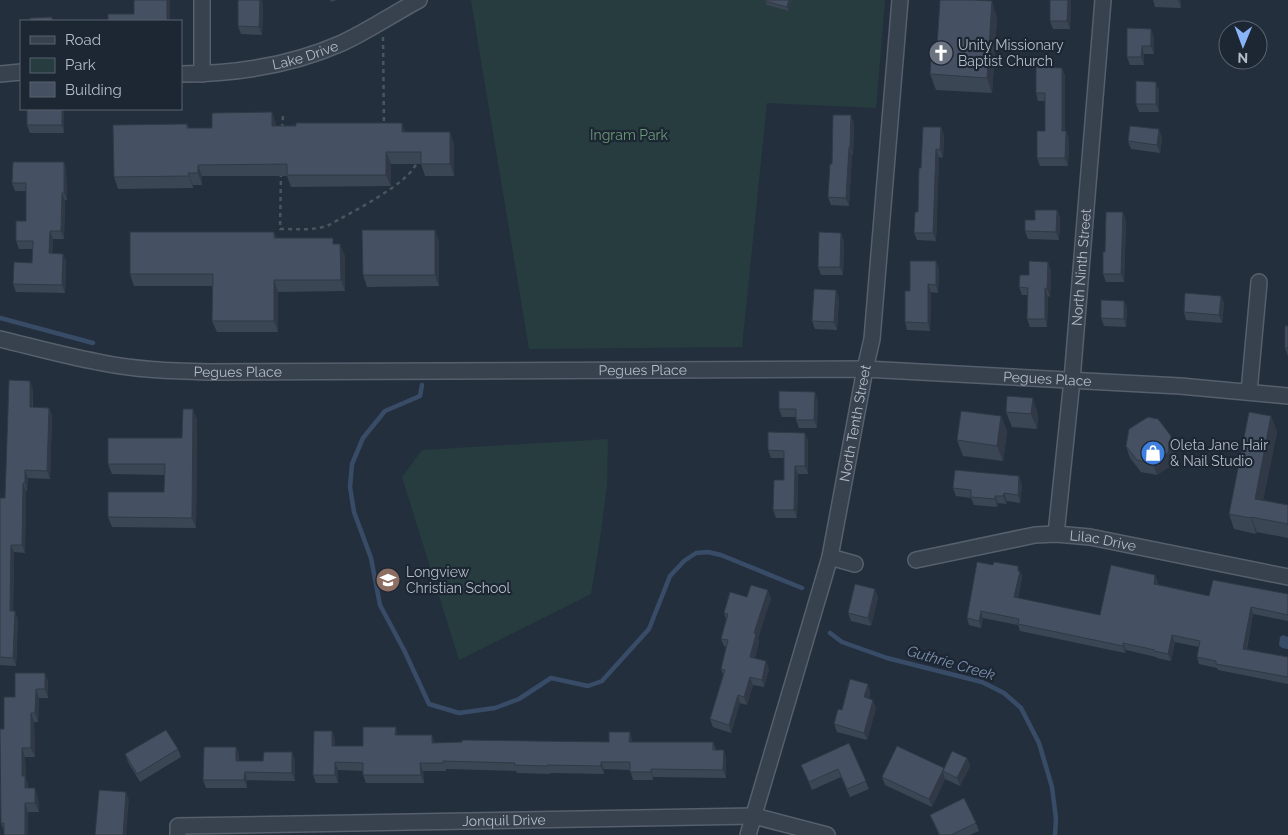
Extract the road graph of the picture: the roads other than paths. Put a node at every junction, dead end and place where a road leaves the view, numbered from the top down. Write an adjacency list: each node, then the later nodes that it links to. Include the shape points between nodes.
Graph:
1 (202, 0): 8 (street)
2 (419, 0): 8 (street, Lake Drive, via 354,37 308,55 264,66)
3 (900, 0): 11 (street, North Tenth Street, via 872,339)
4 (1102, 0): 12 (street, North Ninth Street)
5 (20, 72): 6 (street)
6 (0, 74)
7 (182, 74): 8 (street, Lake Drive)
8 (202, 74)
9 (1258, 282): 13 (street)
10 (0, 340): 11 (street, Pegues Place, via 100,363 188,372)
11 (865, 370): 12 (street, Pegues Place); 16 (street, North Tenth Street)
12 (1072, 380): 13 (street, Pegues Place); 15 (street, North Ninth Street)
13 (1249, 392): 14 (street, Pegues Place)
14 (1288, 396)
15 (1056, 534): 17 (street, Lilac Drive, via 1035,535); 19 (street, Lilac Drive)
16 (830, 557): 18 (street); 20 (street, North Tenth Street)
17 (916, 560)
18 (855, 564)
19 (1288, 577)
20 (754, 816): 21 (street, Jonquil Drive); 23 (street, North Tenth Street); 24 (street, Jonquil Drive)
21 (440, 828): 22 (street, Jonquil Drive)
22 (178, 831)
23 (748, 835)
24 (827, 835)

